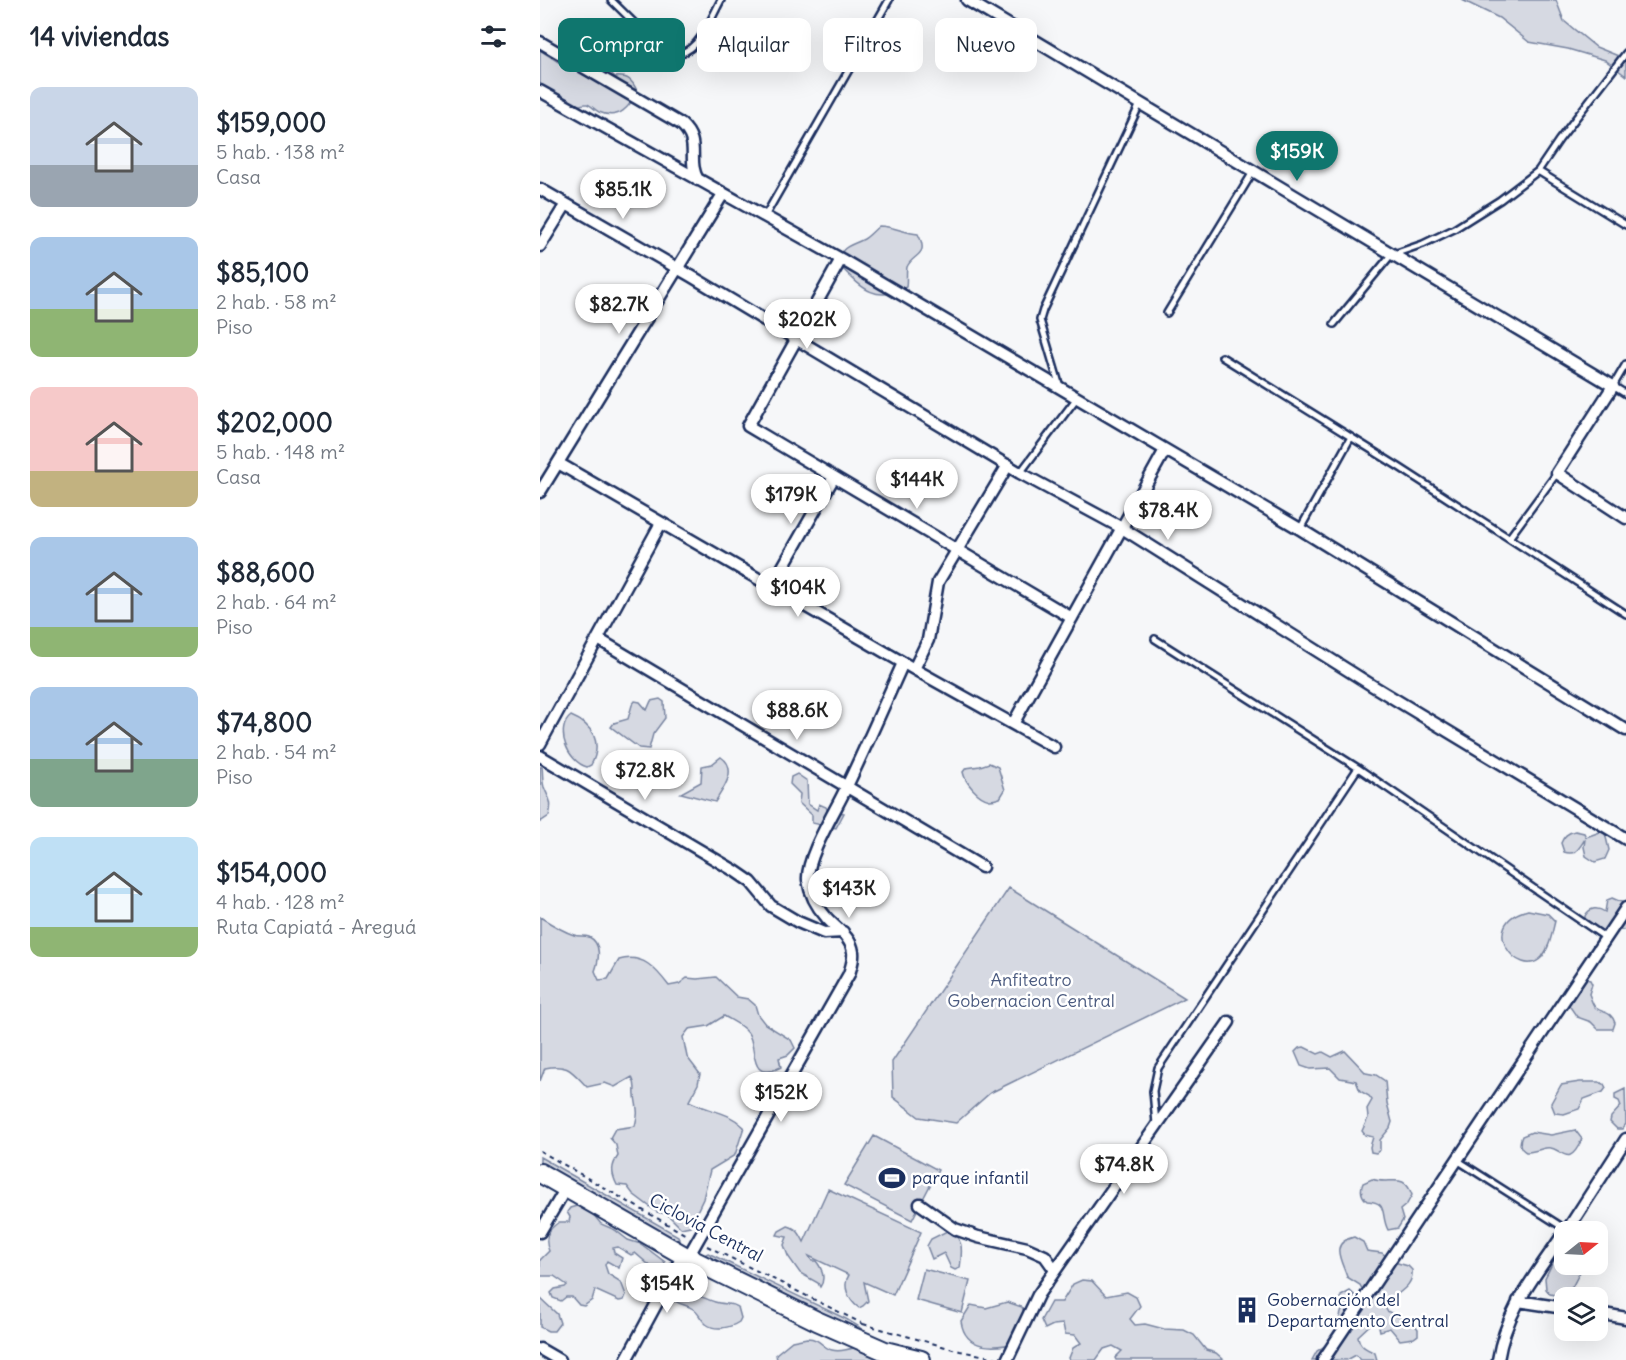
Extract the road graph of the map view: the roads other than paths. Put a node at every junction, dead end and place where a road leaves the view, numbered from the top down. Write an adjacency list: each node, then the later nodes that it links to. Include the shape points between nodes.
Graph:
1 (611, 0): 2 (lane, via 665,52 674,55 695,45)
2 (721, 0)
3 (889, 0): 15 (lane)
4 (967, 0): 8 (street)
5 (540, 42): 11 (street, via 687,129 693,139)
6 (1626, 53): 9 (lane)
7 (540, 91): 11 (street)
8 (1140, 104): 10 (street); 27 (lane, via 1042,310 1040,320)
9 (1538, 171): 16 (lane); 18 (lane, via 1463,224)
10 (1253, 172): 18 (street); 21 (lane)
11 (698, 180): 13 (street)
12 (540, 189): 14 (street)
13 (723, 194): 15 (street); 20 (street)
14 (566, 204): 17 (street); 20 (street)
15 (765, 216): 19 (street)
16 (1626, 225)
17 (540, 246)
18 (1391, 255): 22 (lane); 26 (street)
19 (841, 259): 23 (street); 27 (street)
20 (677, 268): 23 (street); 32 (street)
21 (1167, 313)
22 (1334, 324)
23 (796, 340): 33 (street); 36 (street, via 748,426)
24 (1222, 357): 30 (lane)
25 (1626, 364): 26 (lane)
26 (1613, 386): 28 (lane); 35 (street)
27 (1061, 389): 29 (street)
28 (1626, 394)
29 (1076, 399): 31 (street); 34 (lane)
30 (1351, 437): 41 (lane); 42 (lane)
31 (1165, 450): 40 (street); 41 (street)
32 (558, 463): 37 (street); 39 (street)
33 (1008, 465): 34 (street); 43 (street)
34 (1020, 472): 40 (street)
35 (1557, 472): 38 (street); 42 (lane)
36 (834, 477): 43 (street); 44 (street)
37 (540, 492)
38 (1626, 518)
39 (661, 523): 44 (street); 47 (street)
40 (1122, 528): 46 (street); 58 (street)
41 (1300, 529): 52 (street)
42 (1509, 538): 45 (lane)
43 (958, 550): 46 (street); 50 (street, via 938,582 928,640)
44 (772, 586): 49 (street)
45 (1626, 614)
46 (1072, 618): 51 (street)
47 (598, 639): 53 (street); 57 (street)
48 (1155, 639): 56 (lane)
49 (903, 663): 50 (street); 57 (street)
50 (914, 669): 51 (street)
51 (1013, 724): 54 (street)
52 (1626, 730)
53 (540, 744)
54 (1054, 747)
55 (540, 756): 61 (street, via 735,871 751,882 771,906 798,922 824,933)
56 (1358, 768): 62 (lane); 64 (lane, via 1158,1068 1153,1091)
57 (847, 787): 59 (street); 61 (street, via 811,860 808,879 818,907)
58 (1626, 839)
59 (982, 867)
60 (1626, 908): 62 (street)
61 (843, 932): 74 (street, via 854,951 849,974 698,1241)
62 (1606, 938): 66 (street)
63 (1229, 1022): 64 (street)
64 (1156, 1124): 75 (street)
65 (1626, 1139): 70 (street)
66 (1457, 1160): 71 (lane); 85 (street)
67 (540, 1173): 68 (main road)
68 (566, 1188): 72 (street); 74 (main road)
69 (920, 1204): 75 (street, via 955,1229 1046,1256)
70 (1573, 1221)
71 (1554, 1224)
72 (540, 1232)
73 (1554, 1249): 76 (street)
74 (685, 1256): 82 (street); 83 (main road, via 885,1352)
75 (1055, 1270): 84 (street)
76 (1518, 1301): 77 (street); 86 (street, via 1501,1339)
77 (1554, 1306)
78 (1608, 1315): 79 (street)
79 (1626, 1318)
80 (540, 1348): 81 (street)
81 (559, 1360)
82 (626, 1360)
83 (921, 1360)
84 (1006, 1360)
85 (1323, 1360)
86 (1498, 1360)

